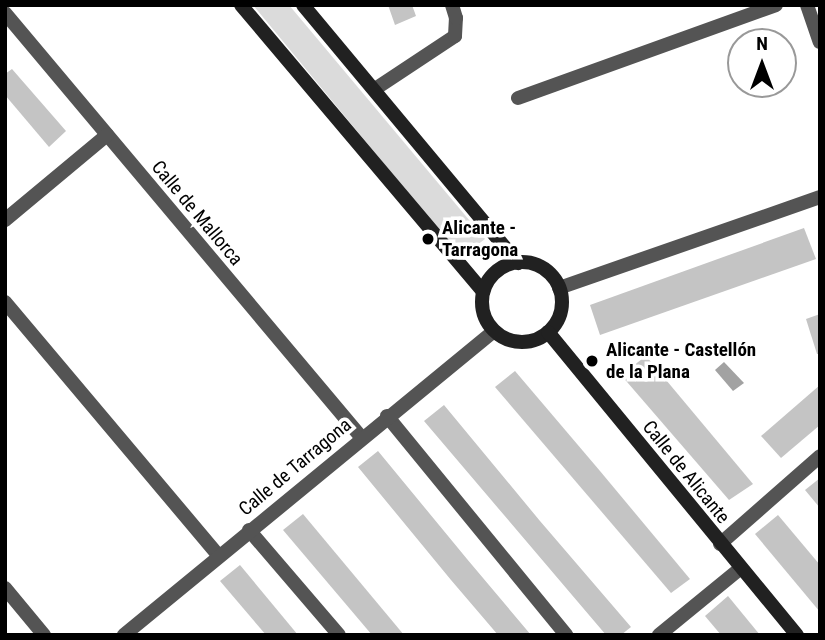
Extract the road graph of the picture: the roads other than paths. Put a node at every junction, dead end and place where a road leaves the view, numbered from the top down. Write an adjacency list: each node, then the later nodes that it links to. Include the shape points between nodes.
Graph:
1 (241, 5): 15 (street)
2 (303, 5): 8 (street)
3 (452, 5): 8 (street, via 455,36)
4 (776, 5): 9 (street)
5 (807, 5): 7 (street)
6 (5, 13): 10 (street, Calle de Mallorca)
7 (820, 42)
8 (375, 89): 13 (street)
9 (519, 98)
10 (107, 135): 12 (street); 20 (street, Calle de Mallorca)
11 (819, 201): 14 (street)
12 (5, 220)
13 (518, 262): 14 (street, via 547,271); 15 (street, via 496,272)
14 (559, 288): 18 (street, via 561,312)
15 (483, 292): 17 (street, via 483,313)
16 (5, 302): 24 (street)
17 (494, 331): 18 (street, via 503,338 527,342); 19 (street, Calle de Tarragona)
18 (548, 332): 23 (street, Calle de Alicante)
19 (387, 416): 20 (street, Calle de Tarragona); 30 (street)
20 (361, 437): 22 (street, Calle de Tarragona)
21 (820, 456): 23 (street)
22 (249, 530): 24 (street, Calle de Tarragona); 29 (street)
23 (720, 544): 25 (street, Calle de Alicante)
24 (218, 555): 28 (street, Calle de Tarragona)
25 (741, 568): 31 (street); 32 (street, Calle de Alicante)
26 (5, 588): 27 (street)
27 (44, 635)
28 (124, 635)
29 (339, 635)
30 (566, 635)
31 (659, 635)
32 (797, 635)

